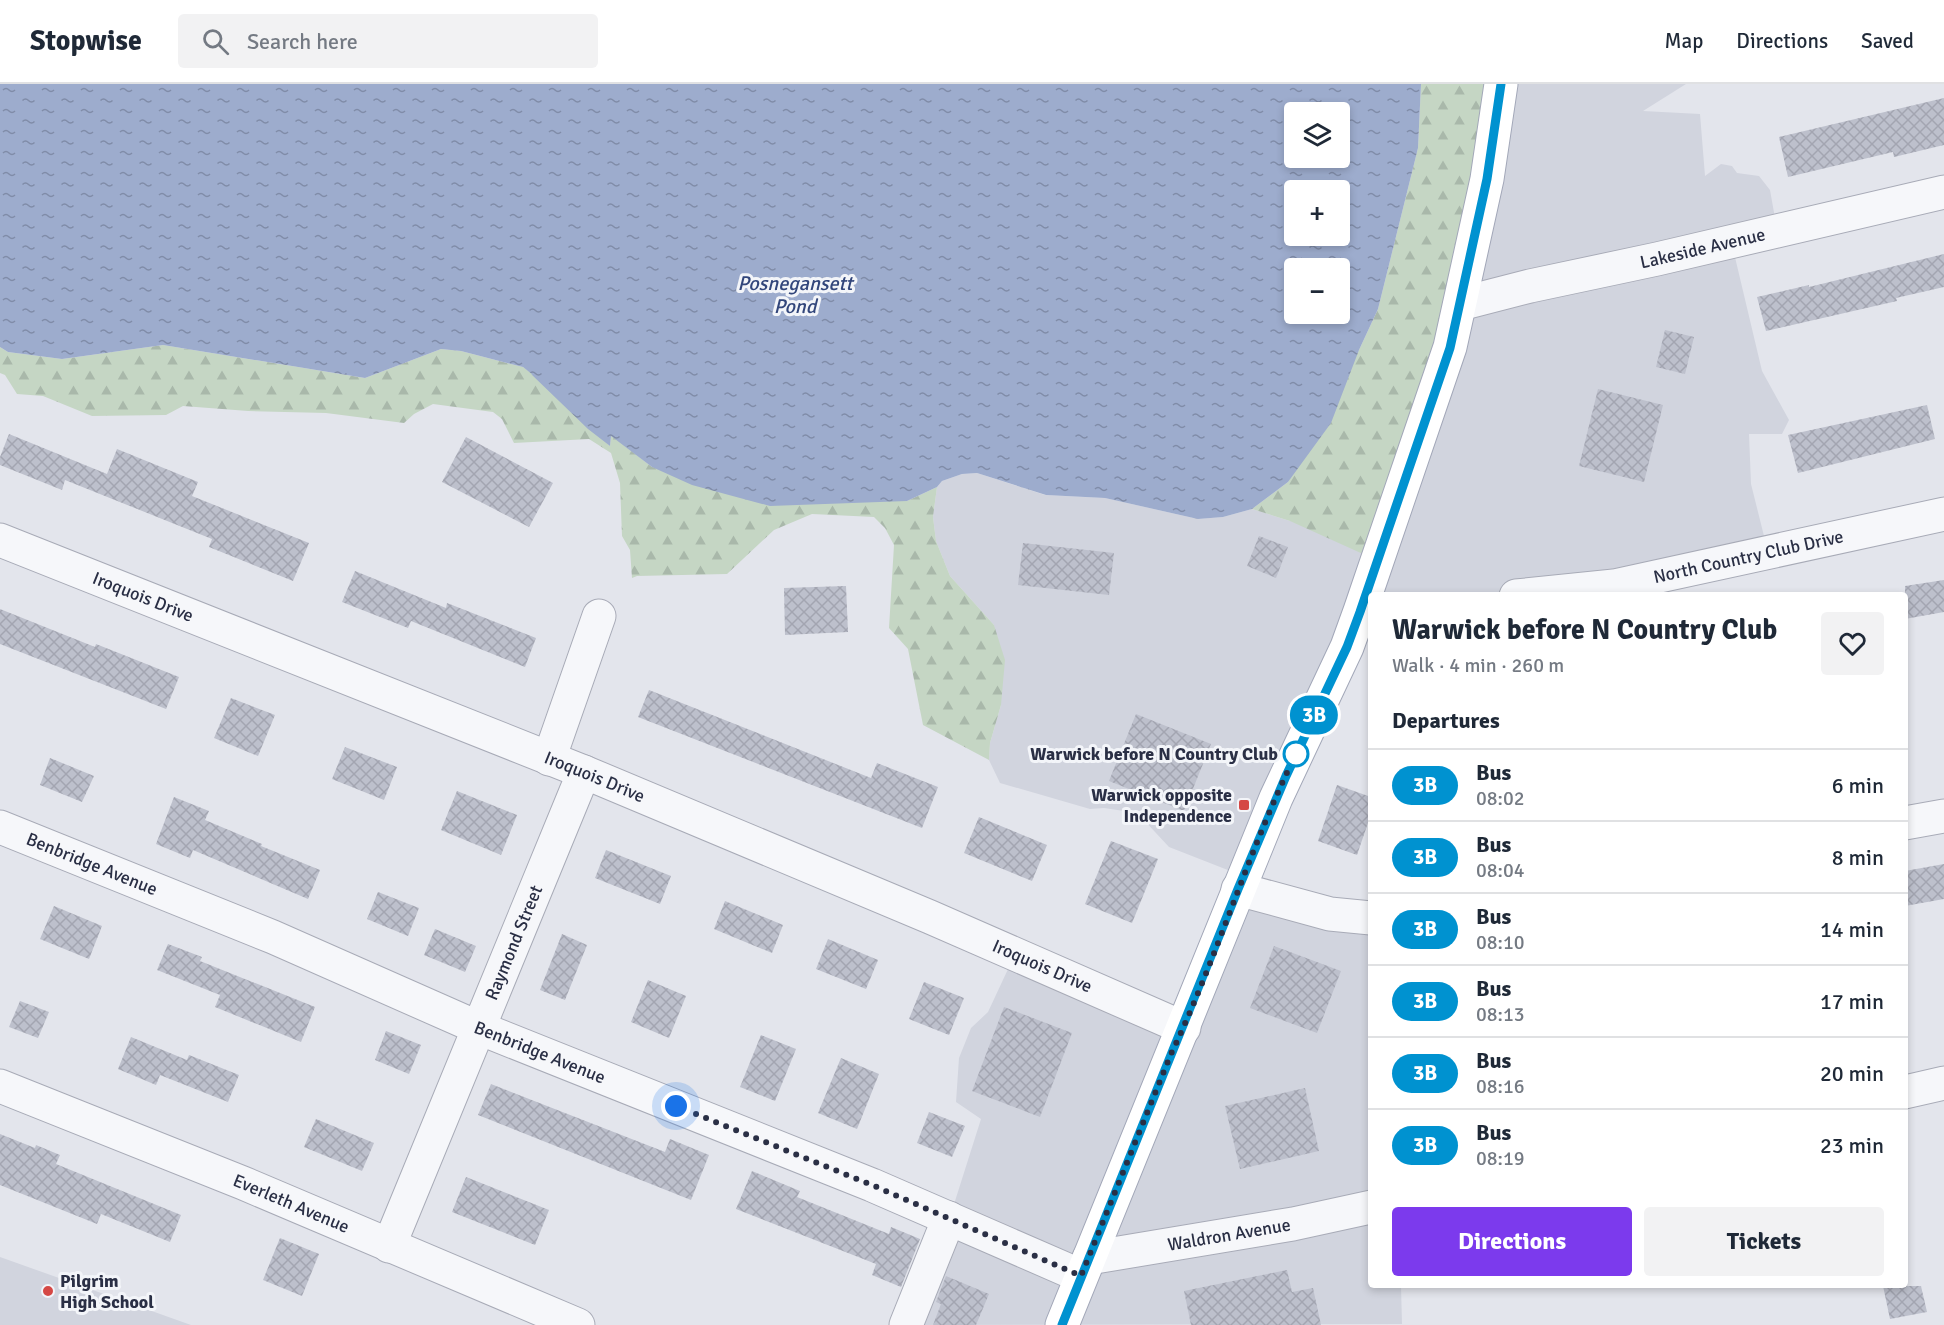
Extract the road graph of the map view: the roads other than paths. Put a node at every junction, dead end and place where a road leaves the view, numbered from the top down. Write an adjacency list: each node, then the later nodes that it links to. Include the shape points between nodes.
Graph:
1 (1501, 84): 3 (main road, via 1487,179)
2 (1944, 192): 3 (street, Lakeside Avenue)
3 (1460, 304): 6 (main road, via 1450,348)
4 (1944, 514): 7 (street, North Country Club Drive, via 1614,586)
5 (0, 540): 10 (street, Iroquois Drive)
6 (1372, 592)
7 (1555, 592)
8 (1366, 611): 15 (main road, via 1286,776)
9 (598, 616): 10 (street)
10 (549, 759): 11 (street, Iroquois Drive)
11 (584, 772): 17 (street, Raymond Street); 18 (street, Iroquois Drive)
12 (1944, 816): 13 (street)
13 (1908, 822)
14 (0, 827): 17 (street, Benbridge Avenue, via 273,937)
15 (1238, 889): 16 (street, via 1330,914); 18 (main road)
16 (1368, 918)
17 (479, 1028): 23 (street, Benbridge Avenue); 24 (street, Raymond Street)
18 (1184, 1028): 25 (main road)
19 (1944, 1083): 21 (street)
20 (0, 1086): 24 (street, Everleth Avenue)
21 (1908, 1091)
22 (1368, 1208): 25 (street, Waldron Avenue)
23 (949, 1218): 25 (street, Benbridge Avenue); 27 (street)
24 (389, 1246): 26 (street, Everleth Avenue)
25 (1085, 1267): 28 (main road)
26 (578, 1325)
27 (906, 1325)
28 (1062, 1325)

